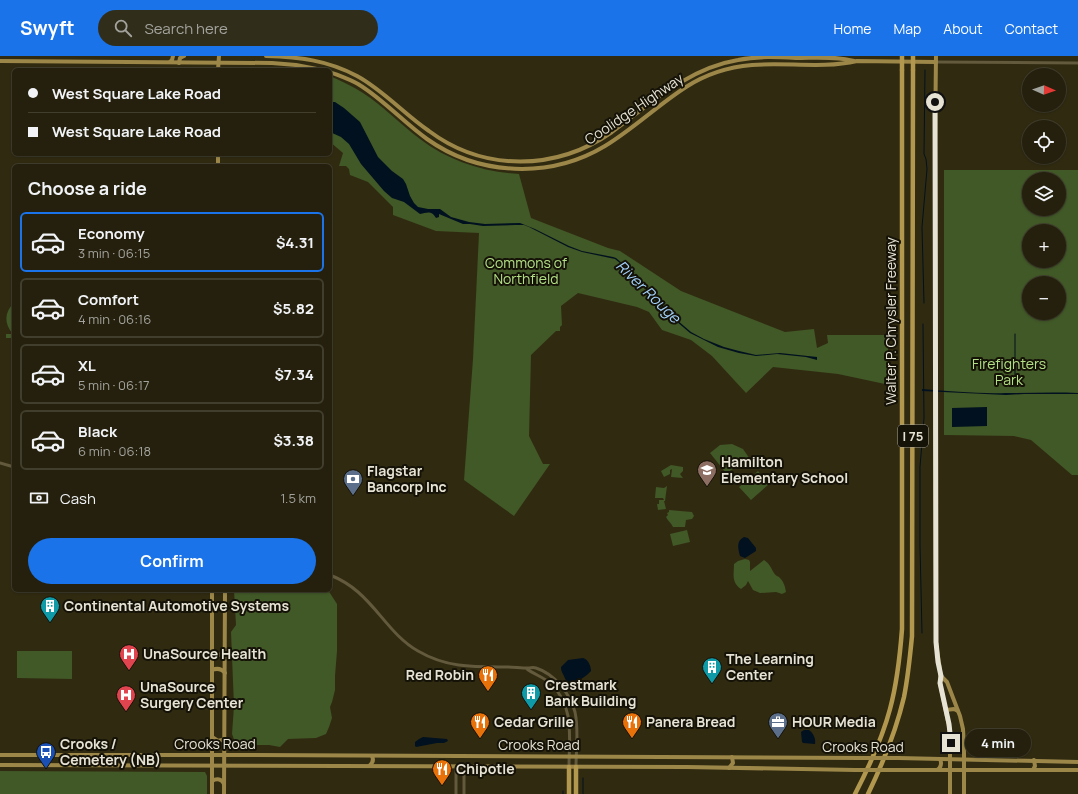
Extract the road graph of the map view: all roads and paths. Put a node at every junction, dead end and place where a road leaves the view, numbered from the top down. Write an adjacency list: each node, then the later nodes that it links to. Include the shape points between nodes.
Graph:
1 (173, 56): 12 (main road)
2 (184, 56): 13 (main road, via 180,58)
3 (219, 56): 17 (main road)
4 (265, 56): 5 (main road, Coolidge Highway); 14 (main road)
5 (274, 56): 10 (main road, Coolidge Highway, via 320,61 349,72 373,86 447,143 493,160 516,162 559,157 585,148 604,138 675,85 698,72 722,63 766,57 848,59); 15 (main road, via 271,59)
6 (902, 56): 95 (highway, Walter P. Chrysler Freeway / I 75, bridge, via 902,629 897,675 885,727)
7 (913, 56): 96 (highway, Walter P. Chrysler Freeway / I 75, bridge, via 912,636 908,676 898,719 882,765)
8 (936, 56): 11 (main road)
9 (0, 61): 12 (main road)
10 (857, 62): 11 (main road, Coolidge Highway); 20 (main road, Coolidge Highway, via 824,65 752,65 722,70 686,87 598,150 561,164 524,169 494,167 449,152 420,134 365,89)
11 (936, 62): 16 (street, Coolidge Highway); 32 (main road, via 936,642)
12 (169, 63): 13 (main road)
13 (179, 63): 17 (main road)
14 (262, 63): 15 (main road); 17 (main road)
15 (272, 63): 19 (main road)
16 (1078, 63)
17 (218, 64): 18 (main road)
18 (218, 68)
19 (312, 68)
20 (332, 73)
21 (0, 463): 22 (street)
22 (12, 466)
23 (332, 576): 28 (street, via 358,592 400,638 425,655 444,663 464,667)
24 (212, 592): 26 (main road)
25 (225, 592): 27 (main road)
26 (212, 650): 27 (main road, via 217,655); 29 (main road)
27 (225, 654): 30 (main road)
28 (527, 668): 31 (street, via 534,667); 33 (street)
29 (212, 670): 30 (main road, via 219,669); 36 (main road)
30 (225, 674): 37 (main road)
31 (548, 674): 33 (street); 51 (street, via 562,687 573,708 576,722)
32 (941, 676): 34 (main road, via 940,683); 35 (main road, via 947,682)
33 (544, 679): 50 (street, via 559,694 568,713)
34 (946, 710): 35 (main road); 57 (main road, via 951,737)
35 (958, 711): 58 (main road, via 964,734)
36 (212, 736): 37 (main road, via 218,741); 42 (main road)
37 (225, 738): 43 (main road)
38 (0, 755): 39 (main road, Crooks Road)
39 (17, 755): 45 (main road, Crooks Road); 63 (main road, via 13,759)
40 (124, 755): 41 (main road, Crooks Road); 45 (main road, Crooks Road); 65 (main road, via 119,759)
41 (197, 755): 42 (main road, Crooks Road); 66 (main road, via 198,761)
42 (212, 755): 43 (main road, Crooks Road); 67 (main road)
43 (224, 755): 44 (main road, Crooks Road); 68 (main road)
44 (242, 755): 46 (main road, Crooks Road); 69 (main road, via 238,761)
45 (78, 756): 64 (main road)
46 (372, 756): 47 (main road, Crooks Road); 70 (main road, via 373,760)
47 (396, 756): 48 (main road, Crooks Road); 71 (main road, via 392,761)
48 (461, 756): 49 (main road, Crooks Road); 72 (main road)
49 (538, 756): 50 (main road, Crooks Road); 74 (main road, via 539,762)
50 (569, 756): 51 (main road, Crooks Road); 75 (street)
51 (576, 756): 52 (main road, Crooks Road); 76 (street)
52 (672, 757): 53 (main road, Crooks Road); 77 (main road, via 673,764)
53 (691, 757): 54 (main road, Crooks Road); 78 (main road, via 687,761)
54 (732, 757): 55 (main road, Crooks Road); 79 (main road, via 733,763)
55 (757, 758): 56 (main road, Crooks Road, bridge); 80 (main road, via 753,763)
56 (940, 759): 57 (main road, Crooks Road); 85 (main road, via 940,766)
57 (951, 759): 58 (main road, Crooks Road); 86 (main road)
58 (964, 760): 59 (main road, Crooks Road); 81 (main road)
59 (981, 760): 60 (main road, Crooks Road); 82 (main road)
60 (1034, 760): 61 (main road, Crooks Road); 83 (main road)
61 (1078, 762)
62 (0, 765): 63 (main road, Crooks Road)
63 (14, 765): 64 (main road, Crooks Road)
64 (74, 765): 65 (main road, Crooks Road)
65 (121, 765): 66 (main road, Crooks Road)
66 (194, 765): 67 (main road, Crooks Road)
67 (212, 765): 68 (main road, Crooks Road); 87 (main road)
68 (224, 765): 69 (main road, Crooks Road); 88 (main road)
69 (240, 765): 70 (main road, Crooks Road)
70 (369, 766): 71 (main road, Crooks Road)
71 (393, 766): 72 (main road, Crooks Road)
72 (456, 766): 73 (main road, Crooks Road); 91 (street)
73 (464, 766): 74 (main road, Crooks Road); 92 (street)
74 (535, 767): 75 (main road, Crooks Road)
75 (569, 767): 76 (main road, Crooks Road); 93 (highway)
76 (576, 767): 77 (main road, Crooks Road); 94 (highway)
77 (669, 767): 78 (main road, Crooks Road)
78 (687, 767): 79 (main road, Crooks Road)
79 (729, 768): 80 (main road, Crooks Road)
80 (754, 768): 85 (main road, Crooks Road, bridge)
81 (964, 770): 82 (main road, Crooks Road); 86 (main road, Crooks Road); 98 (main road)
82 (979, 770): 83 (main road, Crooks Road)
83 (1033, 770): 84 (main road, Crooks Road)
84 (1078, 770)
85 (936, 771): 86 (main road, Crooks Road)
86 (951, 771): 97 (main road)
87 (212, 781): 88 (main road, via 220,780); 89 (main road)
88 (224, 785): 90 (main road)
89 (212, 794)
90 (224, 794)
91 (456, 794)
92 (464, 794)
93 (569, 794)
94 (576, 794)
95 (855, 794)
96 (868, 794)
97 (950, 794)
98 (964, 794)

